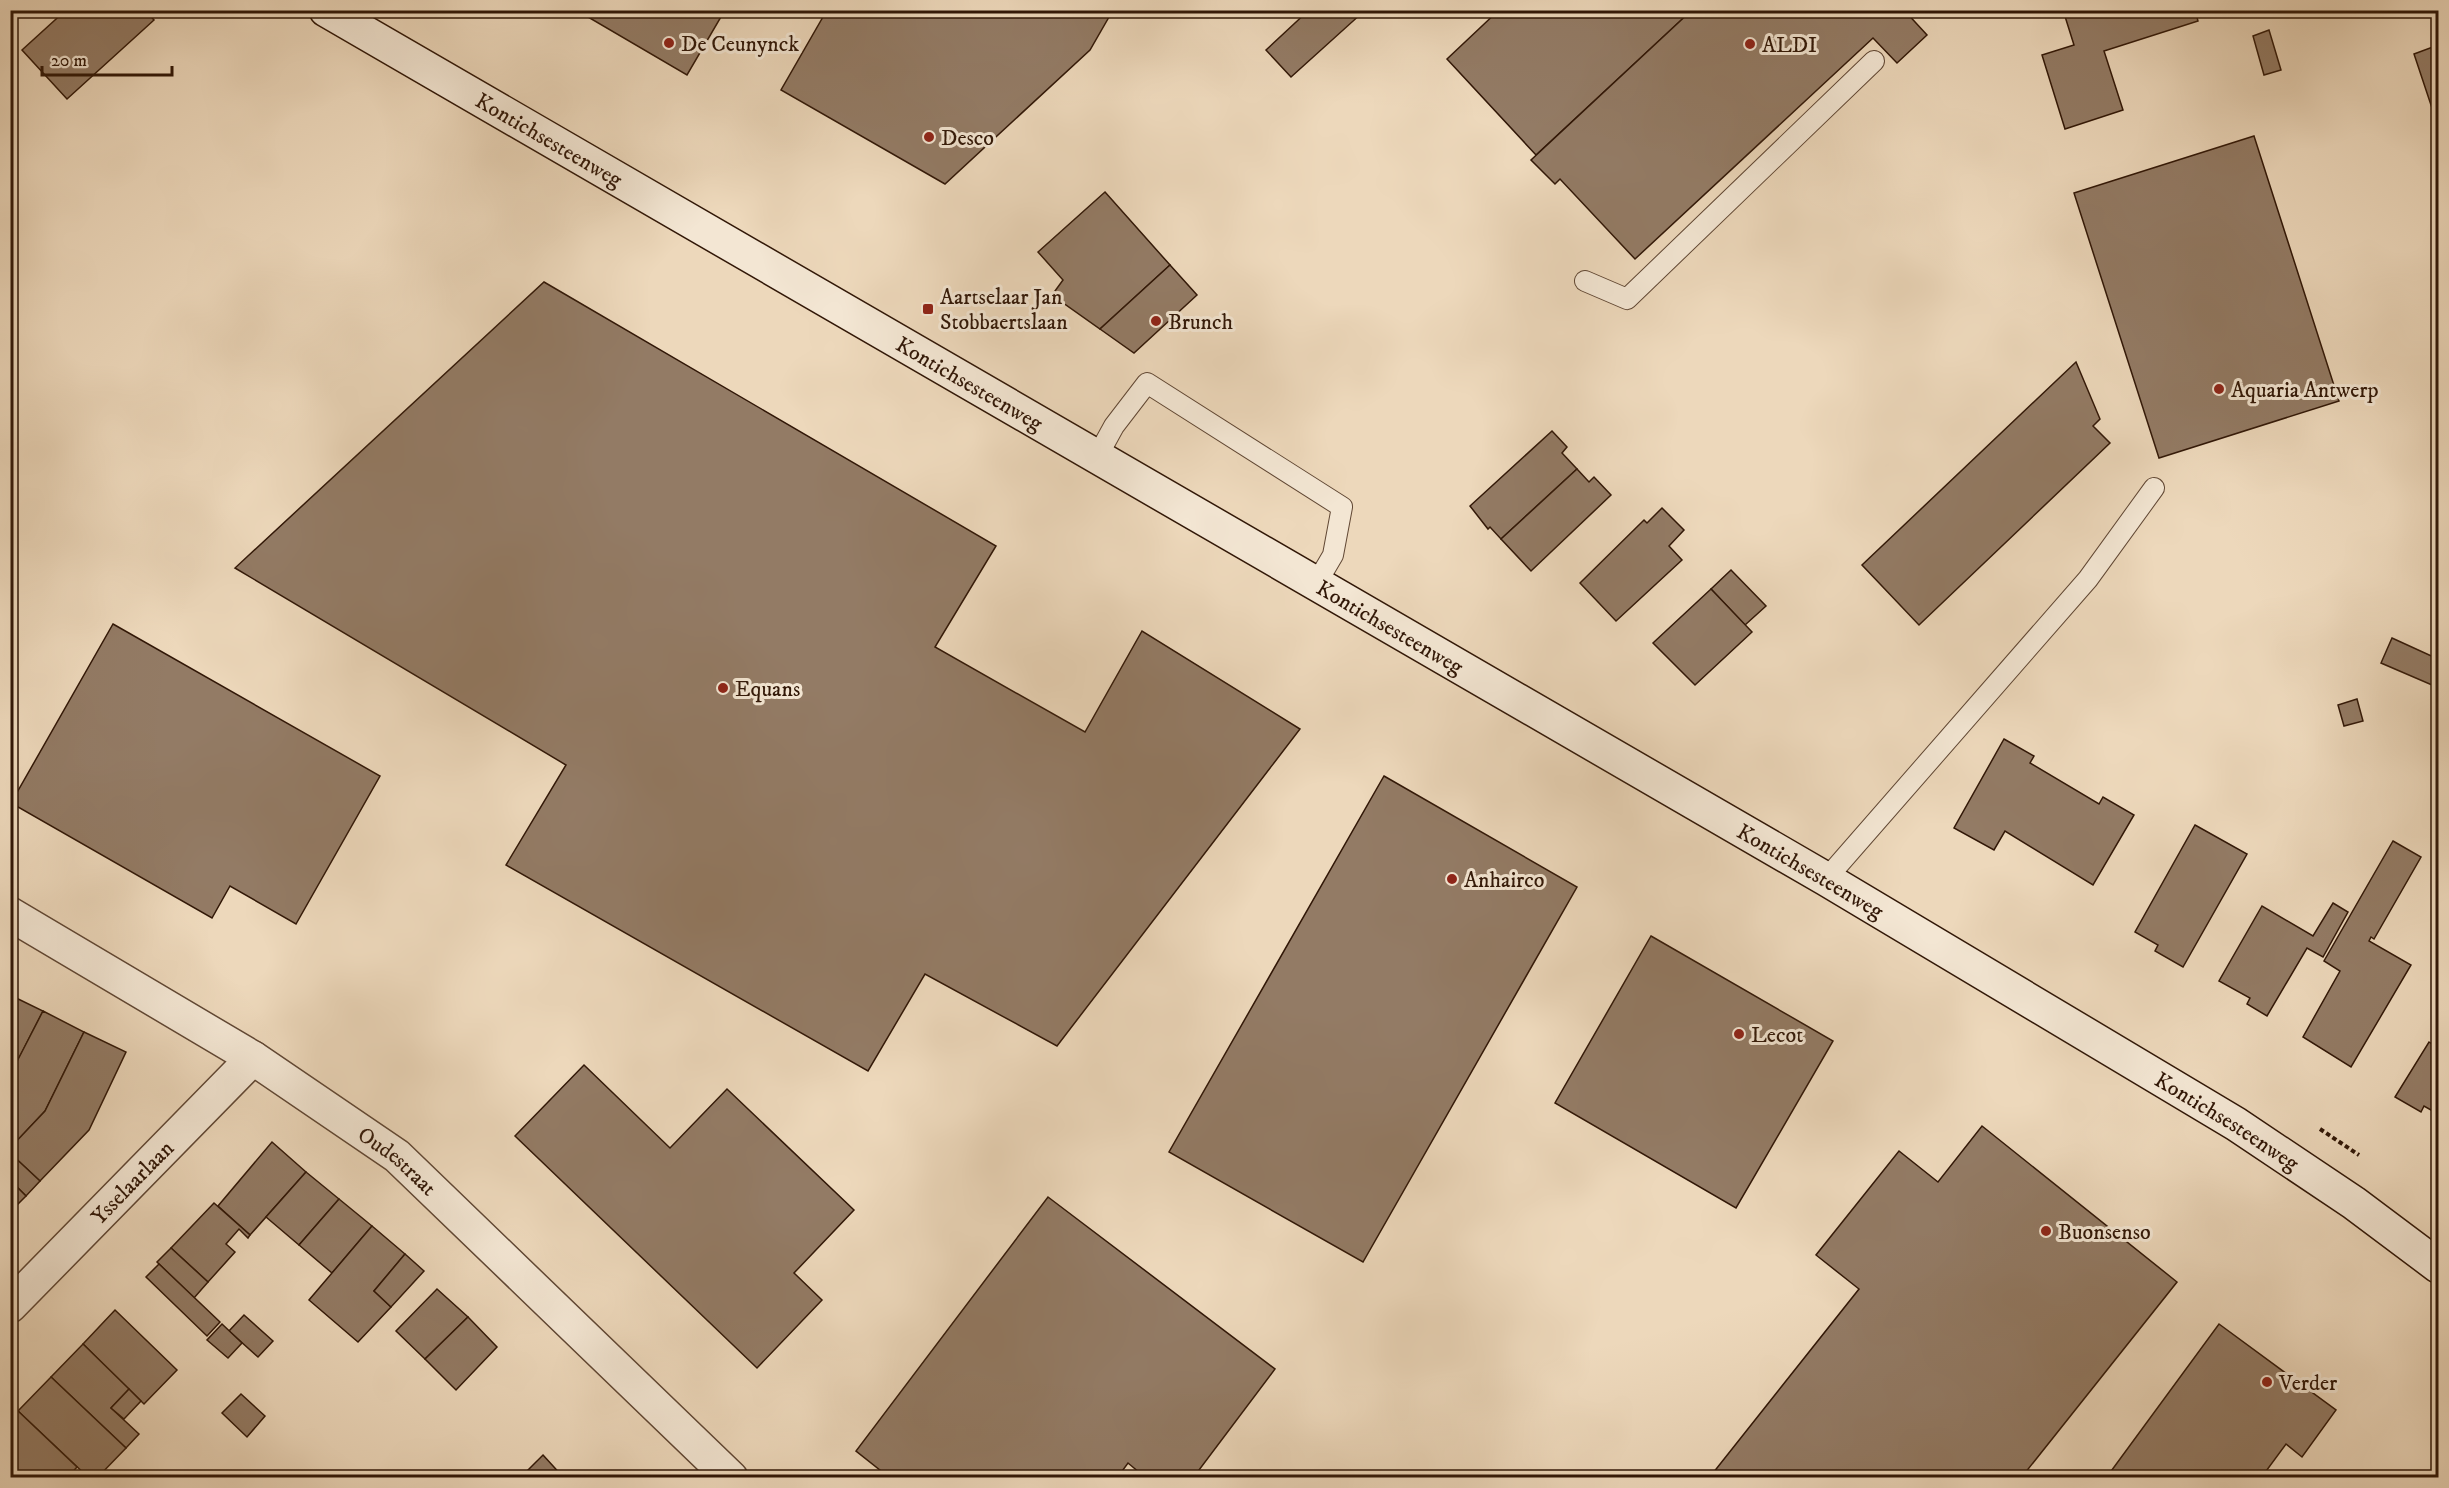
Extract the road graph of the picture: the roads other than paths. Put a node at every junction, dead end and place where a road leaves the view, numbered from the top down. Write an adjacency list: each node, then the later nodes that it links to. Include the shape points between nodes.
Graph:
1 (326, 10): 4 (street, Kontichsesteenweg)
2 (1874, 61): 3 (lane, via 1627,299)
3 (1585, 281)
4 (1097, 457): 6 (street, Kontichsesteenweg); 6 (lane, via 1114,426 1147,382 1342,507 1333,555)
5 (2154, 488): 7 (lane, via 2088,579)
6 (1316, 584): 7 (street, Kontichsesteenweg)
7 (1826, 879): 10 (street, Kontichsesteenweg, via 2236,1124)
8 (10, 914): 9 (street, Oudestraat)
9 (253, 1058): 11 (street, Ysselaarlaan); 12 (street, Oudestraat, via 397,1156)
10 (2439, 1266)
11 (10, 1306)
12 (732, 1478)

